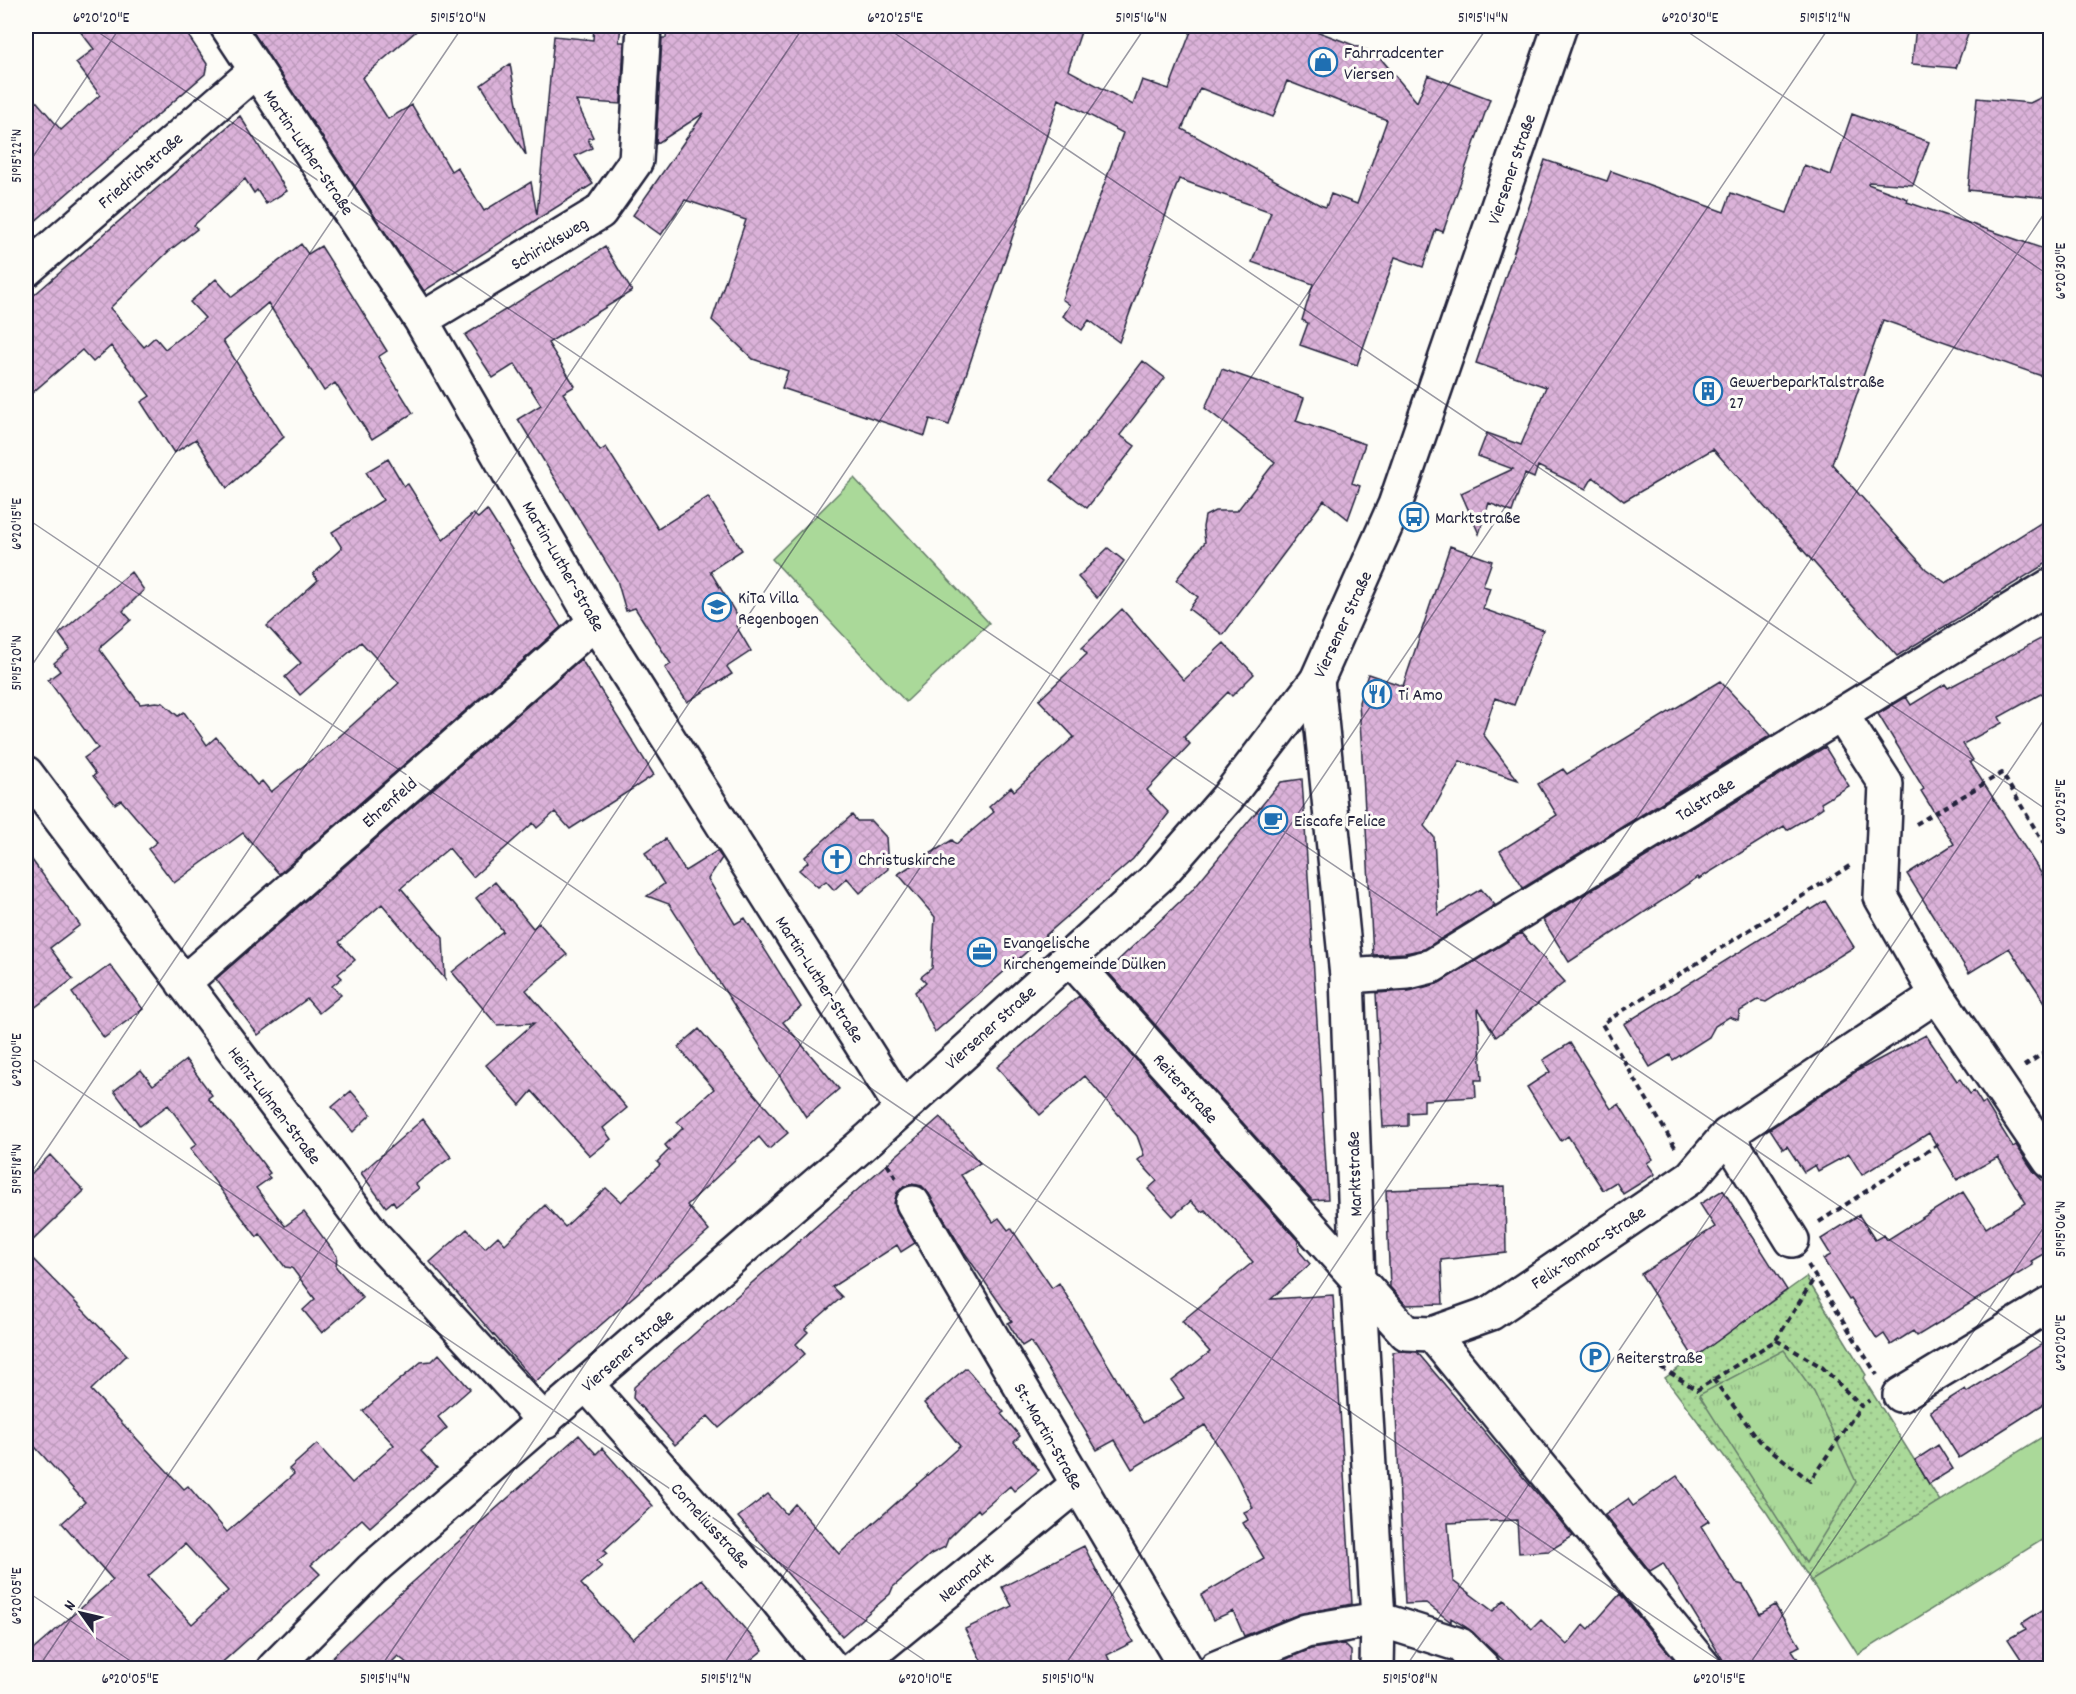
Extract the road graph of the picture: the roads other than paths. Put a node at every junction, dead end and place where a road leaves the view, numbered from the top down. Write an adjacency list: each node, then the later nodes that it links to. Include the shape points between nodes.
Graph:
1 (227, 26): 4 (street, Martin-Luther-Straße)
2 (644, 26): 6 (street, Schiricksweg, via 636,161 600,212)
3 (1560, 26): 9 (street, Viersener Straße, via 1395,505)
4 (255, 71): 5 (street, Friedrichstraße); 6 (street, Martin-Luther-Straße)
5 (26, 270)
6 (421, 320): 8 (street, Martin-Luther-Straße)
7 (2050, 586): 10 (street, Talstraße)
8 (595, 622): 14 (street, Ehrenfeld); 16 (street, Martin-Luther-Straße)
9 (1317, 680): 12 (street, Viersener Straße, via 1227,798 1159,876); 13 (street, Marktstraße)
10 (1841, 714): 13 (street, Talstraße, via 1432,966 1408,972); 15 (street, via 1886,784 1881,897)
11 (26, 773): 14 (street, Heinz-Luhnen-Straße)
12 (1069, 957): 16 (street, Viersener Straße); 21 (street, Reiterstraße)
13 (1347, 976): 21 (street, Marktstraße)
14 (183, 983): 26 (street, Heinz-Luhnen-Straße, via 375,1237)
15 (1937, 995): 17 (street, Felix-Tonnar-Straße); 18 (street)
16 (901, 1107): 24 (street, Viersener Straße)
17 (1727, 1135): 20 (street); 23 (street, Felix-Tonnar-Straße, via 1691,1177 1491,1313)
18 (2050, 1161)
19 (913, 1203): 27 (street, St.-Martin-Straße)
20 (1792, 1240)
21 (1358, 1281): 23 (street, Reiterstraße, via 1406,1333); 28 (street, Marktstraße)
22 (2050, 1304): 25 (street)
23 (1432, 1334): 36 (street)
24 (587, 1385): 26 (street, Viersener Straße); 30 (street, Corneliusstraße, via 778,1601)
25 (1900, 1395)
26 (545, 1422): 29 (street, Viersener Straße, via 371,1570)
27 (1077, 1485): 31 (street, Neumarkt); 32 (street, St.-Martin-Straße)
28 (1378, 1619): 33 (street, via 1306,1631); 34 (street, Marktstraße); 35 (street, via 1460,1645)
29 (274, 1668)
30 (832, 1668)
31 (854, 1668)
32 (1186, 1668)
33 (1216, 1668)
34 (1377, 1668)
35 (1483, 1668)
36 (1705, 1668)

